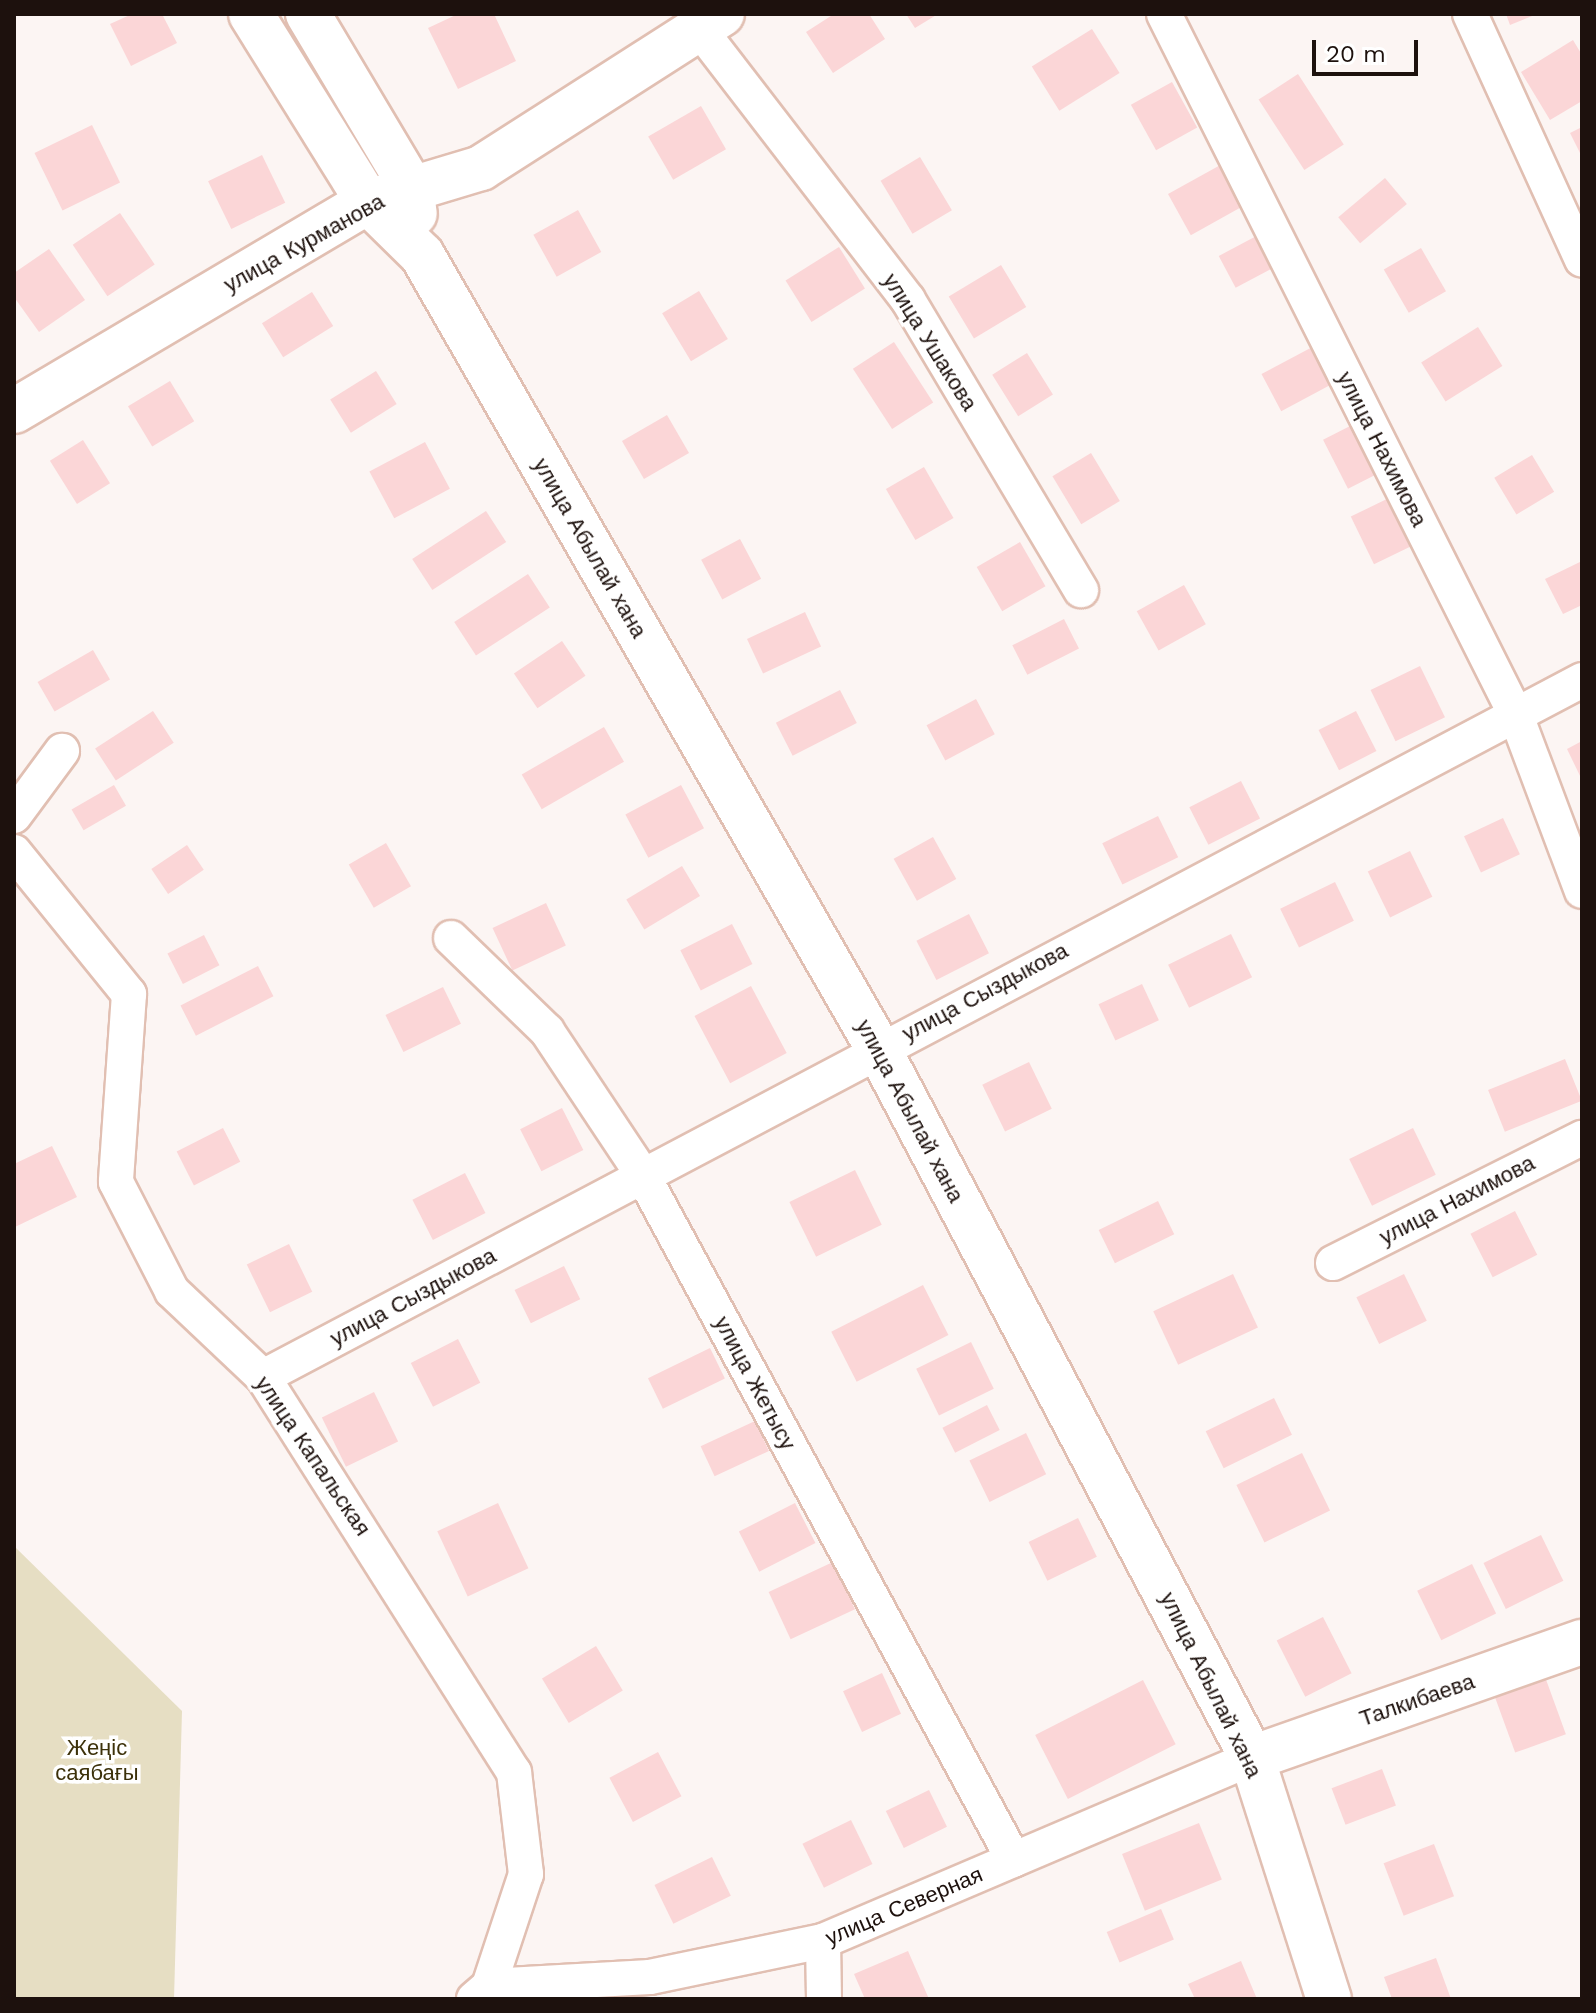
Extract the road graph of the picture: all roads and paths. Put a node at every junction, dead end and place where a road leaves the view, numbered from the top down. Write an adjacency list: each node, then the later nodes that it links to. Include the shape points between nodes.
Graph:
1 (251, 14): 7 (street, улица Абылай хана)
2 (308, 14): 6 (street, улица Абылай хана)
3 (1164, 14): 13 (street, улица Нахимова)
4 (1470, 14): 9 (street)
5 (712, 22): 6 (street, улица Курманова, via 481,168); 11 (street, улица Ушакова, via 908,300)
6 (411, 187): 7 (street, улица Курманова); 8 (street, улица Абылай хана)
7 (368, 202): 8 (street, улица Абылай хана); 10 (street, улица Курманова)
8 (422, 255): 19 (street, улица Абылай хана)
9 (1582, 260)
10 (14, 411)
11 (1081, 590)
12 (1582, 680): 13 (street, улица Сыздыкова)
13 (1515, 713): 17 (street, улица Нахимова); 19 (street, улица Сыздыкова)
14 (62, 751): 15 (street)
15 (14, 816)
16 (14, 852): 23 (street, улица Капальская, via 129,994 116,1182 172,1291)
17 (1582, 891)
18 (451, 938): 21 (street, улица Жетысу, via 547,1031)
19 (878, 1048): 21 (street, улица Сыздыкова); 25 (street, улица Абылай хана)
20 (1582, 1138): 22 (street, улица Нахимова)
21 (642, 1174): 23 (street, улица Сыздыкова); 26 (street, улица Жетысу)
22 (1333, 1263)
23 (263, 1377): 28 (street, улица Капальская, via 514,1772 526,1874)
24 (1578, 1652): 25 (street, Талкибаева)
25 (1252, 1758): 26 (street, улица Северная); 30 (street, улица Абылай хана)
26 (1014, 1860): 27 (street, улица Северная)
27 (823, 1941): 28 (street, улица Северная, via 650,1977); 29 (street)
28 (481, 1993)
29 (824, 1999)
30 (1329, 1999)

